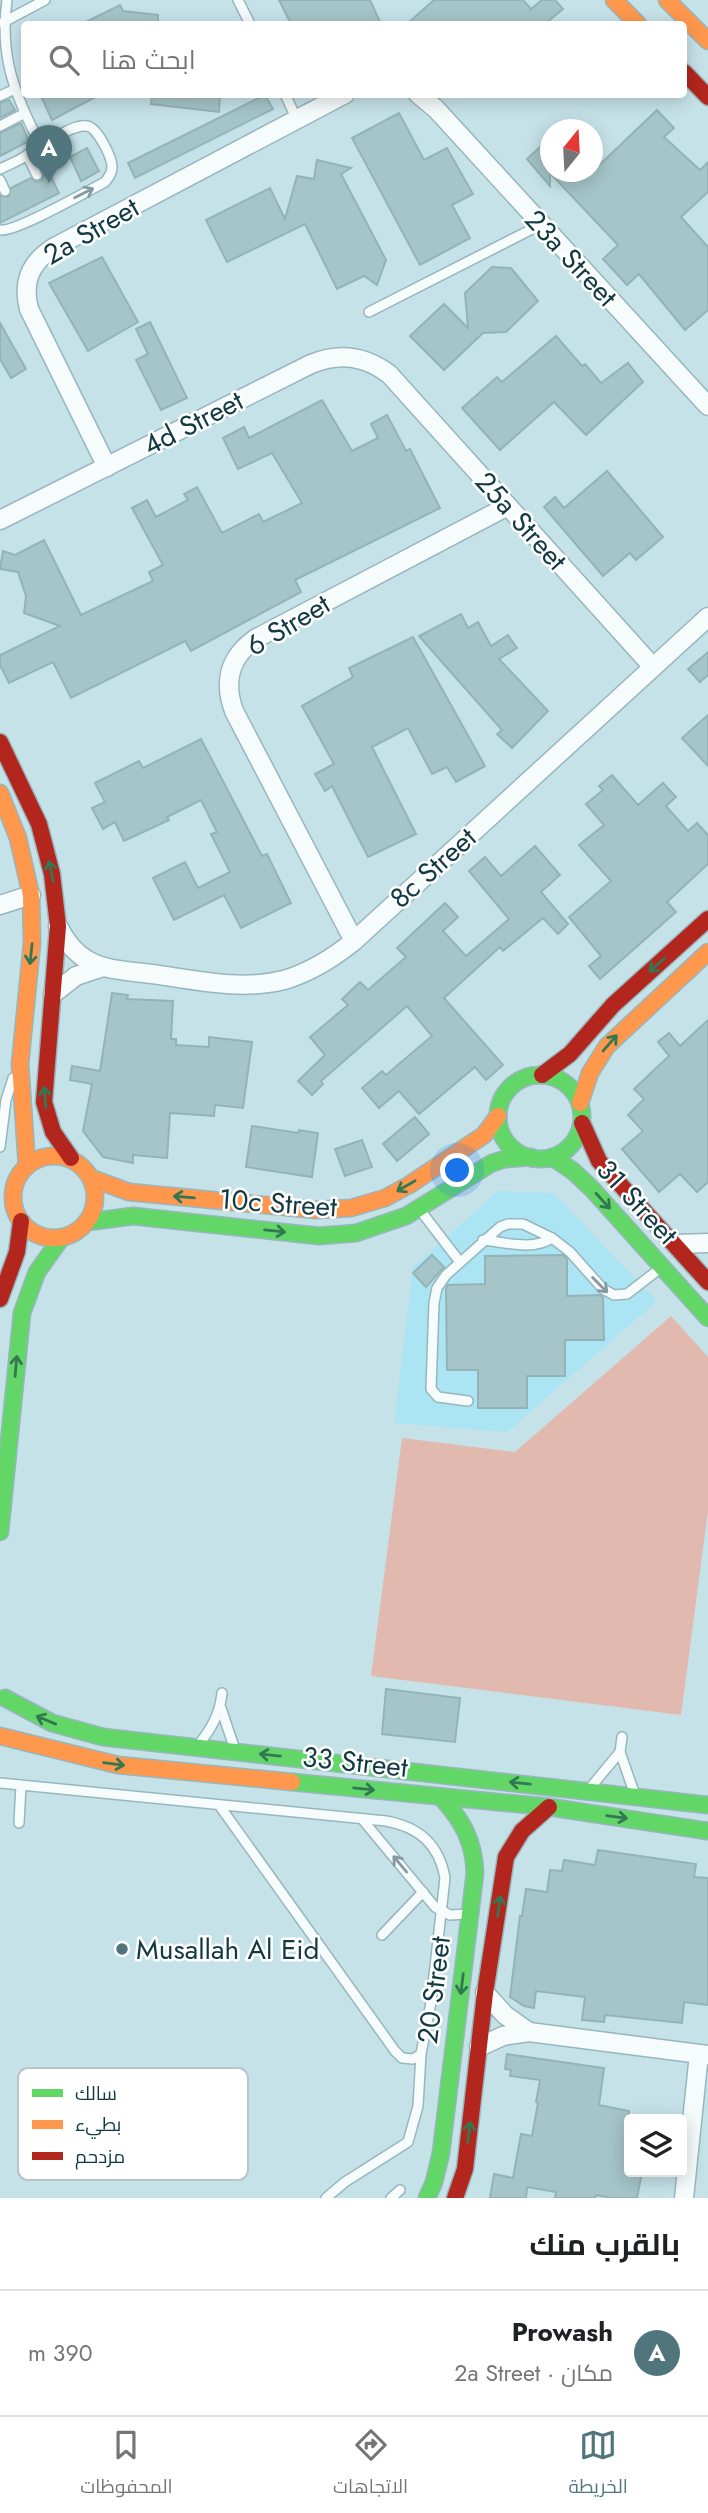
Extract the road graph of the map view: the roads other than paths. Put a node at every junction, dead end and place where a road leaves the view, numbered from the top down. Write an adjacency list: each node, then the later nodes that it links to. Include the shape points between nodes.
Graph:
1 (7, 0): 8 (lane)
2 (45, 0): 8 (lane)
3 (239, 0): 6 (lane)
4 (614, 0): 7 (street)
5 (667, 0): 9 (street)
6 (249, 21)
7 (635, 21)
8 (2, 22): 10 (lane)
9 (708, 41)
10 (3, 64): 12 (lane)
11 (687, 75): 14 (street)
12 (15, 89): 13 (lane); 18 (lane)
13 (0, 96)
14 (708, 97)
15 (287, 98): 19 (lane)
16 (338, 98): 19 (street, 2a Street)
17 (423, 98): 29 (street, 23a Street)
18 (25, 113): 20 (lane); 21 (lane)
19 (297, 120): 34 (street, 2a Street, via 53,248 32,267 25,295 29,309)
20 (0, 126)
21 (35, 134): 22 (lane, via 35,148); 28 (lane, one-way to 21, via 105,182 111,163 90,127 55,138)
22 (27, 155): 23 (lane); 24 (lane)
23 (0, 169)
24 (37, 175)
25 (0, 180): 26 (lane)
26 (5, 191)
27 (49, 198): 28 (lane)
28 (53, 208): 30 (lane)
29 (540, 225): 31 (lane); 33 (street, 23a Street)
30 (0, 230)
31 (369, 312)
32 (390, 374): 34 (street, 4d Street, via 366,360 325,359); 35 (street, 25a Street)
33 (708, 406)
34 (107, 467): 36 (street, 4d Street)
35 (508, 506): 38 (street, 25a Street); 45 (street, 6 Street, via 255,639 244,647 230,670 234,711)
36 (0, 520)
37 (708, 617): 38 (street, 8c Street)
38 (653, 667): 45 (street, 8c Street)
39 (0, 742): 44 (street, one-way to 39, via 43,837)
40 (0, 793): 41 (street, via 18,838)
41 (31, 895): 42 (street); 49 (street, one-way to 49, via 32,943)
42 (0, 905)
43 (708, 919): 50 (street, one-way to 50, via 613,1005 570,1054)
44 (58, 926): 47 (street, 8c Street, via 75,951); 48 (street)
45 (354, 941): 47 (street, 8c Street, via 302,974 263,984 229,984)
46 (708, 952): 51 (street, one-way to 46, via 590,1073 607,1046)
47 (103, 967): 48 (street, 8c Street, via 76,976)
48 (53, 994): 57 (street, one-way to 48, via 53,1132 44,1102)
49 (20, 1064): 54 (lane, via 6,1100); 58 (street)
50 (542, 1075): 51 (street, via 566,1083); 52 (street, via 512,1086)
51 (580, 1103): 53 (street)
52 (498, 1116): 55 (street, via 504,1138); 59 (street, 10c Street, one-way to 59, via 484,1135 409,1185 351,1208 316,1210 129,1192)
53 (582, 1123): 56 (street, via 572,1145); 67 (street, 31 Street, via 599,1161)
54 (0, 1147)
55 (531, 1157): 56 (street); 60 (street, 10c Street, via 505,1159 481,1168)
56 (552, 1157): 69 (street, 31 Street, one-way to 69, via 582,1180)
57 (71, 1158): 58 (street, via 52,1155); 59 (street)
58 (27, 1166): 61 (street, via 13,1192)
59 (91, 1178): 62 (street, via 96,1200)
60 (419, 1209): 62 (street, 10c Street, one-way to 60, via 133,1216 338,1236 374,1229); 68 (lane)
61 (21, 1221): 63 (street, via 39,1235); 71 (street, via 20,1242)
62 (87, 1222): 63 (street)
63 (62, 1237): 74 (street, one-way to 63, via 22,1313 36,1272)
64 (552, 1238): 65 (lane, via 533,1245); 65 (lane, via 516,1223 500,1227); 69 (lane, one-way to 69, via 614,1295 627,1294)
65 (483, 1240): 68 (lane)
66 (708, 1243): 67 (street)
67 (675, 1244): 70 (street, 31 Street)
68 (460, 1262): 73 (lane, via 441,1281 435,1295 431,1389 438,1397)
69 (662, 1267): 72 (street, 31 Street)
70 (708, 1282)
71 (0, 1299)
72 (708, 1318)
73 (468, 1401)
74 (0, 1532)
75 (3, 1693): 78 (street, via 7,1718); 80 (street, 33 Street, one-way to 75, via 86,1734 52,1723)
76 (222, 1693): 77 (lane)
77 (221, 1709): 80 (lane); 81 (lane)
78 (0, 1734): 87 (street, 33 Street, one-way to 87, via 118,1765)
79 (622, 1737): 82 (lane)
80 (196, 1747): 81 (street, 33 Street)
81 (236, 1752): 85 (street, 33 Street, one-way to 81)
82 (620, 1752): 85 (lane); 86 (lane)
83 (0, 1783): 84 (lane)
84 (21, 1785): 88 (lane); 92 (lane)
85 (588, 1790): 86 (street, 33 Street)
86 (636, 1796): 89 (street, 33 Street)
87 (441, 1797): 90 (street, 33 Street); 96 (street, 20 Street, via 472,1839 475,1873)
88 (219, 1805): 91 (lane); 101 (lane, via 395,2051 402,2058)
89 (708, 1805)
90 (549, 1807): 93 (street, 33 Street, one-way to 93); 98 (street, 20 Street, one-way to 90, via 506,1857 522,1831)
91 (362, 1819): 94 (lane, one-way to 91); 95 (lane, via 400,1823 426,1838 443,1863)
92 (19, 1823)
93 (708, 1830)
94 (423, 1892): 95 (lane); 97 (lane)
95 (443, 1912): 96 (lane); 101 (lane)
96 (470, 1914): 106 (street, 20 Street, one-way to 106, via 441,2153)
97 (382, 1936)
98 (485, 1993): 99 (street); 100 (street, 20 Street)
99 (529, 2032): 100 (street, via 503,2036); 102 (street)
100 (479, 2048): 107 (street, 20 Street, one-way to 100, via 465,2169)
101 (421, 2054): 104 (lane, via 418,2106 408,2142)
102 (703, 2054): 108 (street)
103 (400, 2190): 105 (lane)
104 (326, 2198)
105 (391, 2198)
106 (426, 2198)
107 (455, 2198)
108 (684, 2198)

